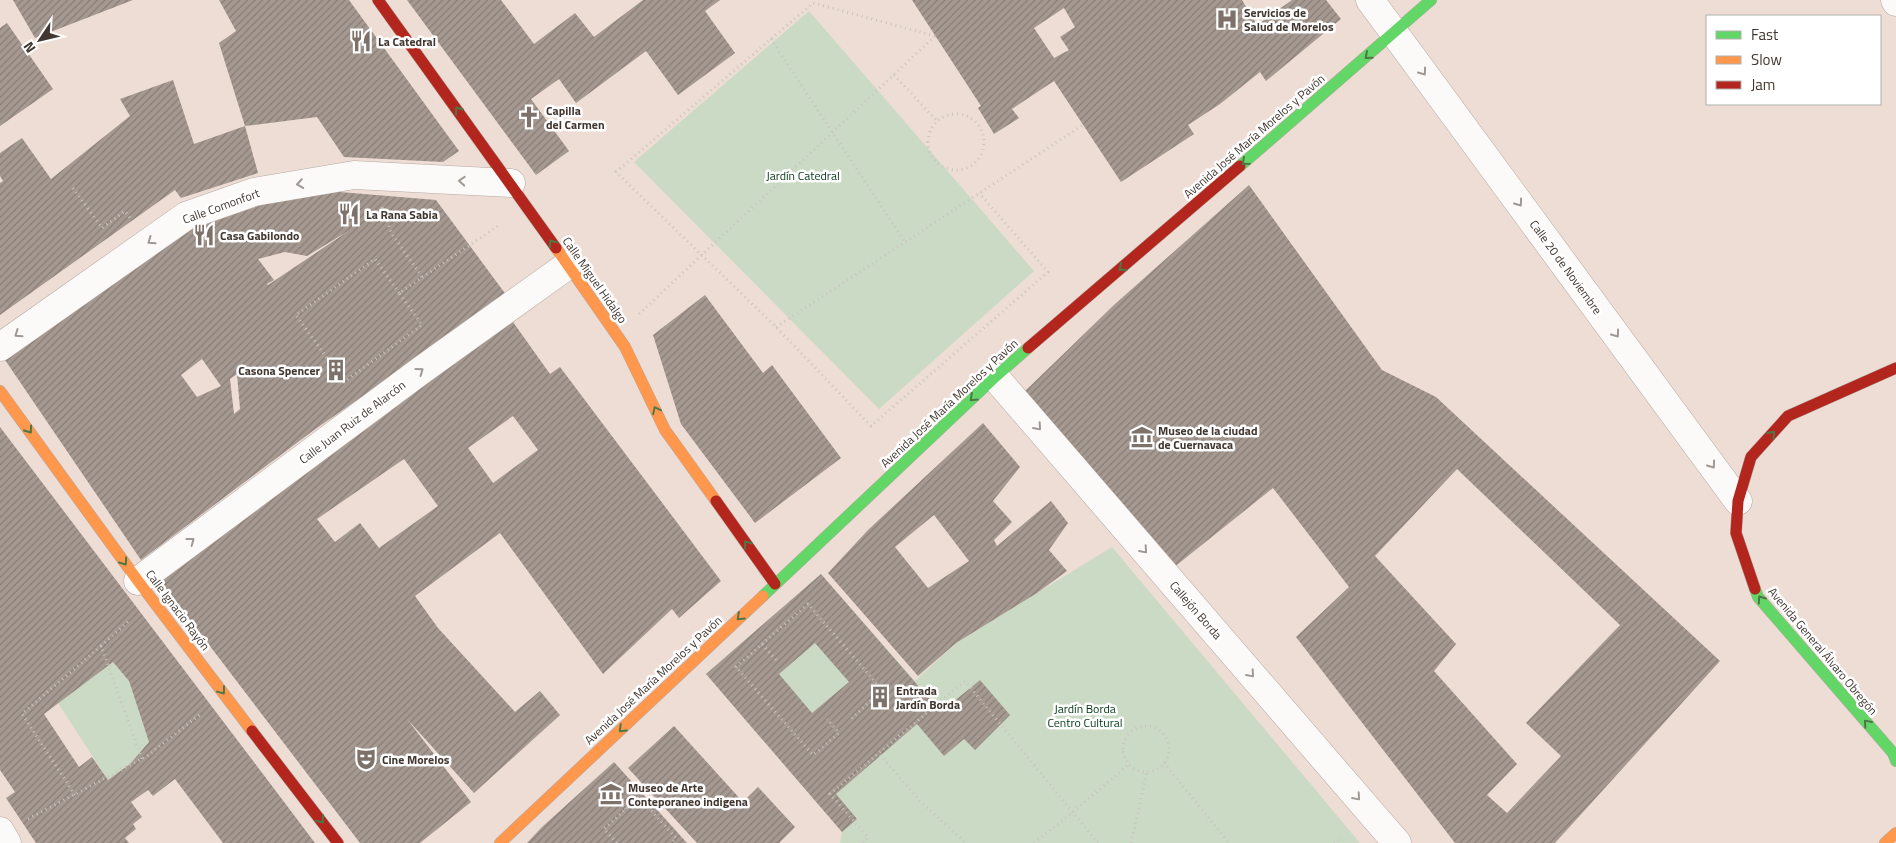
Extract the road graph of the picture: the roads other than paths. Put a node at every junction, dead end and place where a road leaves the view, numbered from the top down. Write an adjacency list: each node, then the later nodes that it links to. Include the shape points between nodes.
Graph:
1 (378, 0): 5 (main road, Calle Miguel Hidalgo, one-way to 1)
2 (1370, 0): 4 (street, Calle 20 de Noviembre)
3 (1430, 0): 4 (main road, Avenida José María Morelos y Pavón)
4 (1394, 32): 9 (main road, Avenida José María Morelos y Pavón, one-way to 9); 11 (street, Calle 20 de Noviembre, one-way to 11)
5 (511, 183): 6 (main road, Calle Miguel Hidalgo, one-way to 5); 7 (street, Calle Comonfort, one-way to 7, via 354,175 254,192 186,216)
6 (568, 265): 12 (main road, Calle Miguel Hidalgo, one-way to 6, via 666,430 625,346); 13 (street, Calle Juan Ruiz de Alarcón, one-way to 6, via 423,369)
7 (0, 346)
8 (1896, 368): 11 (main road, Avenida General Álvaro Obregón, one-way to 8, via 1751,457 1788,416)
9 (995, 377): 12 (main road, Avenida José María Morelos y Pavón, one-way to 12); 18 (street, Callejón Borda, one-way to 18)
10 (0, 391): 13 (main road, Calle Ignacio Rayón, one-way to 13)
11 (1738, 501): 14 (main road, Avenida General Álvaro Obregón, one-way to 11, via 1893,753 1758,597 1736,534)
12 (775, 584): 17 (main road, Avenida José María Morelos y Pavón, one-way to 17)
13 (145, 590): 16 (main road, Calle Ignacio Rayón, one-way to 16)
14 (1896, 761)
15 (1896, 834): 19 (main road); 20 (street)
16 (338, 843)
17 (500, 843)
18 (1397, 843)
19 (1885, 843)
20 (1892, 843)

